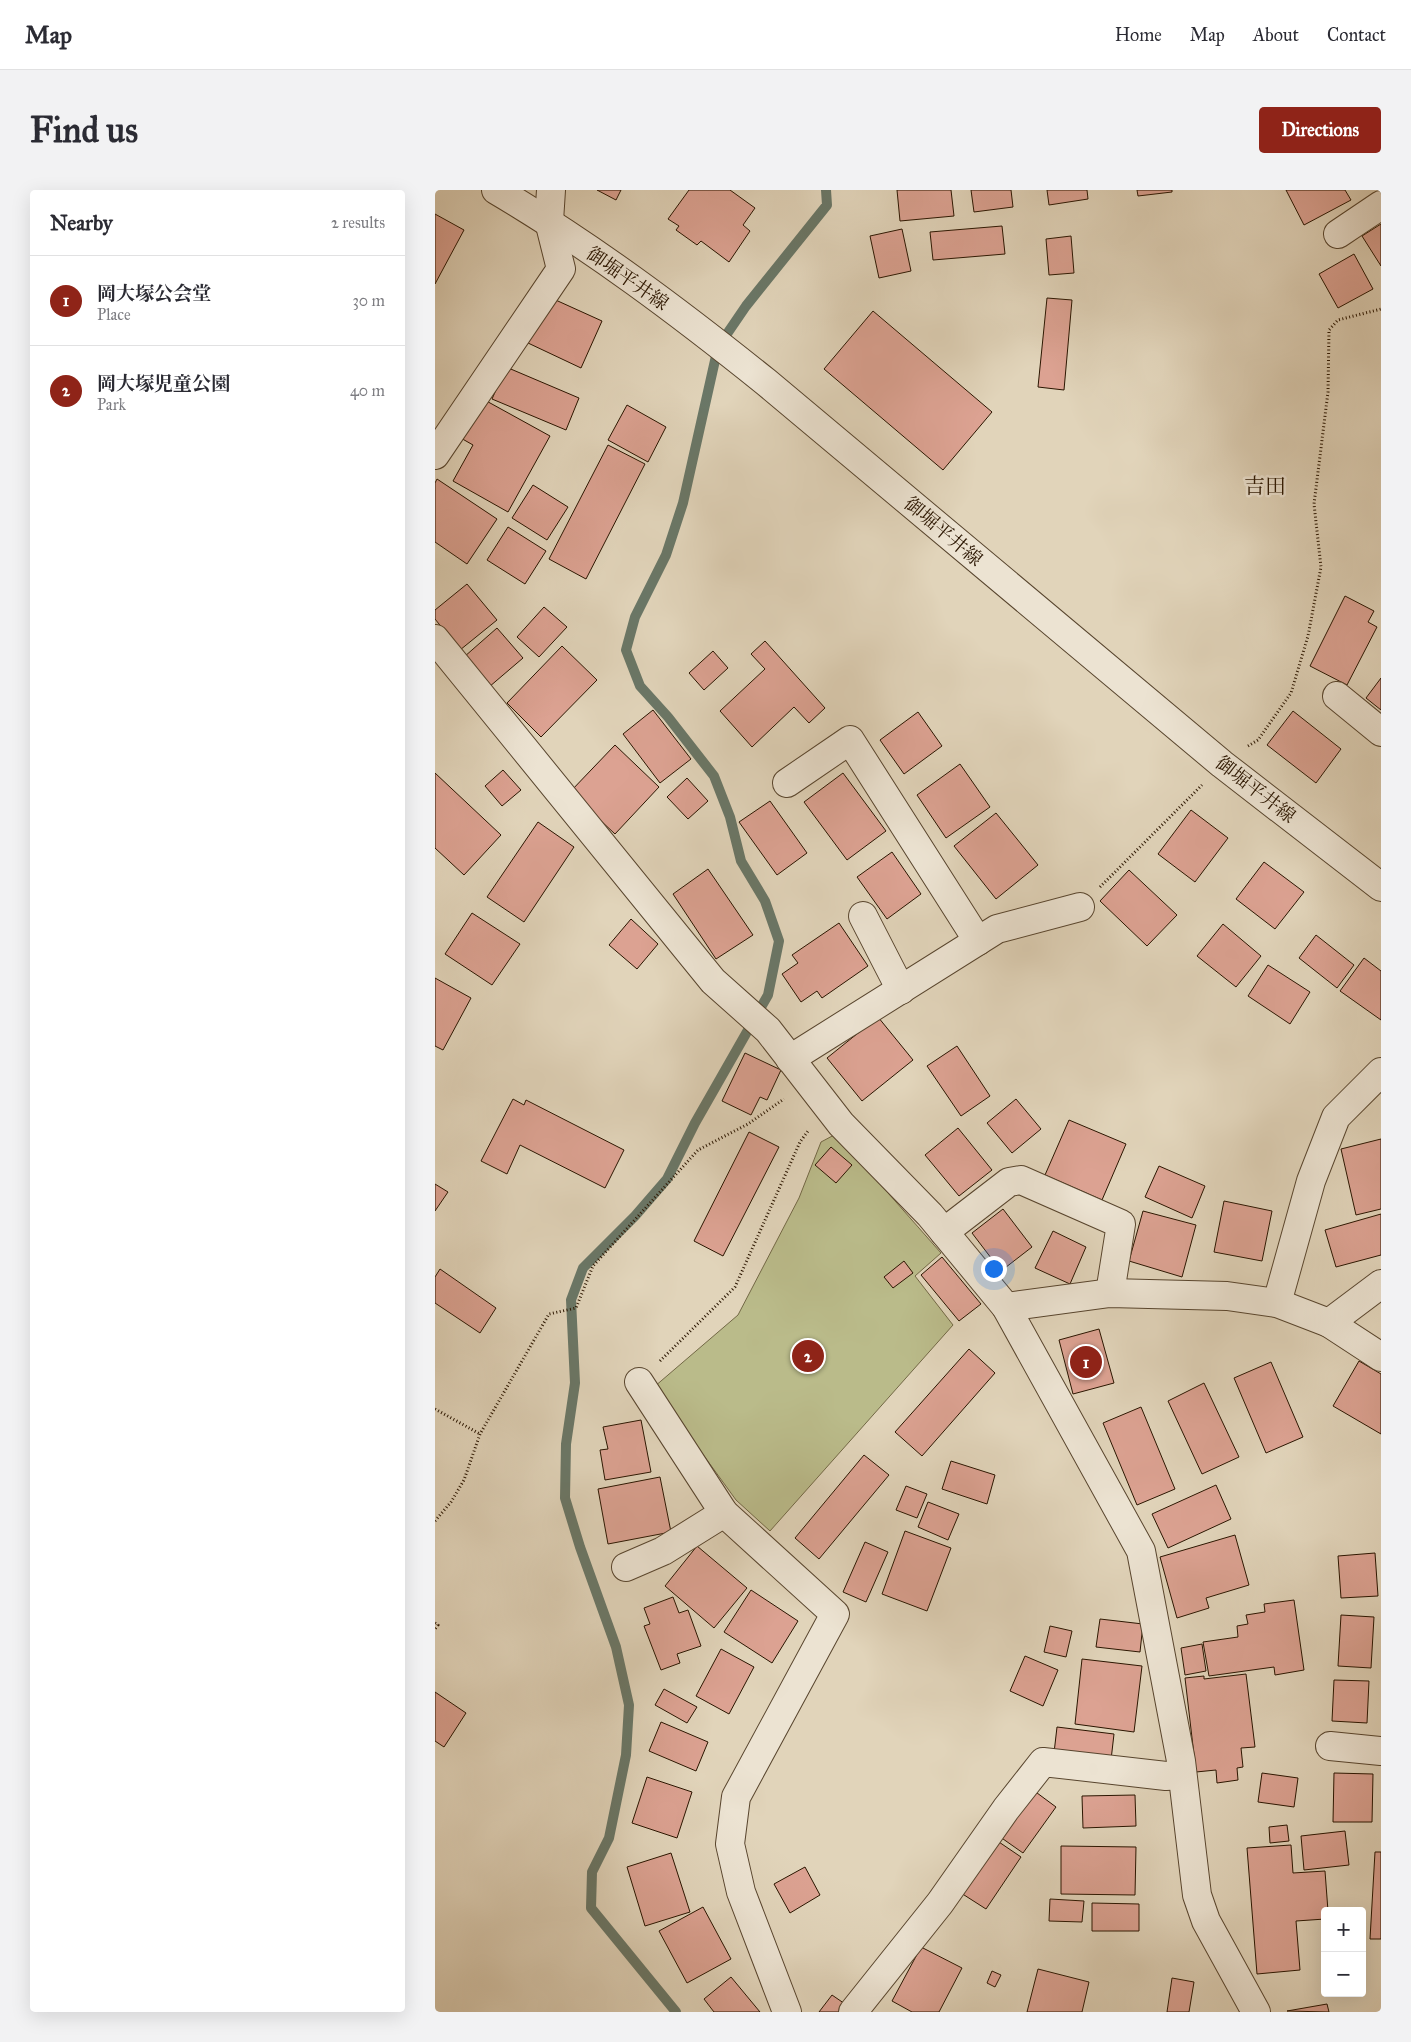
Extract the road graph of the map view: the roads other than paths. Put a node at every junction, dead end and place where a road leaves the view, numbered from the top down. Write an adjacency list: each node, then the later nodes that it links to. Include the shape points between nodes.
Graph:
1 (496, 190): 4 (street, 御堀平井線)
2 (551, 190): 4 (street)
3 (1381, 205): 5 (street)
4 (549, 221): 6 (street, via 561,269); 11 (street, 御堀平井線, via 700,329 1223,764)
5 (1338, 234)
6 (435, 455)
7 (435, 639): 16 (street, via 713,981 768,1030)
8 (1337, 696): 9 (street)
9 (1381, 732)
10 (787, 783): 14 (street, via 850,740)
11 (1381, 887)
12 (1080, 906): 14 (street, via 997,929)
13 (863, 916): 15 (street)
14 (978, 941): 15 (street)
15 (901, 990): 16 (street)
16 (799, 1069): 18 (street, via 841,1124)
17 (1381, 1072): 21 (street, via 1336,1117 1311,1181)
18 (944, 1232): 20 (street, via 1009,1182 1021,1180 1121,1224); 22 (street)
19 (1381, 1284): 23 (street)
20 (1110, 1293): 21 (street, via 1227,1296); 22 (street)
21 (1277, 1303): 23 (street)
22 (1006, 1308): 30 (street, via 1141,1551)
23 (1329, 1323): 24 (street)
24 (1381, 1357)
25 (639, 1382): 26 (street)
26 (724, 1513): 27 (street, via 663,1551); 31 (street, via 835,1614 736,1797 730,1844 741,1892)
27 (626, 1567)
28 (1330, 1746): 29 (street)
29 (1381, 1751)
30 (1182, 1775): 32 (street, via 1043,1762 941,1903); 33 (street, via 1197,1894 1206,1921)
31 (787, 2012)
32 (853, 2012)
33 (1256, 2012)

